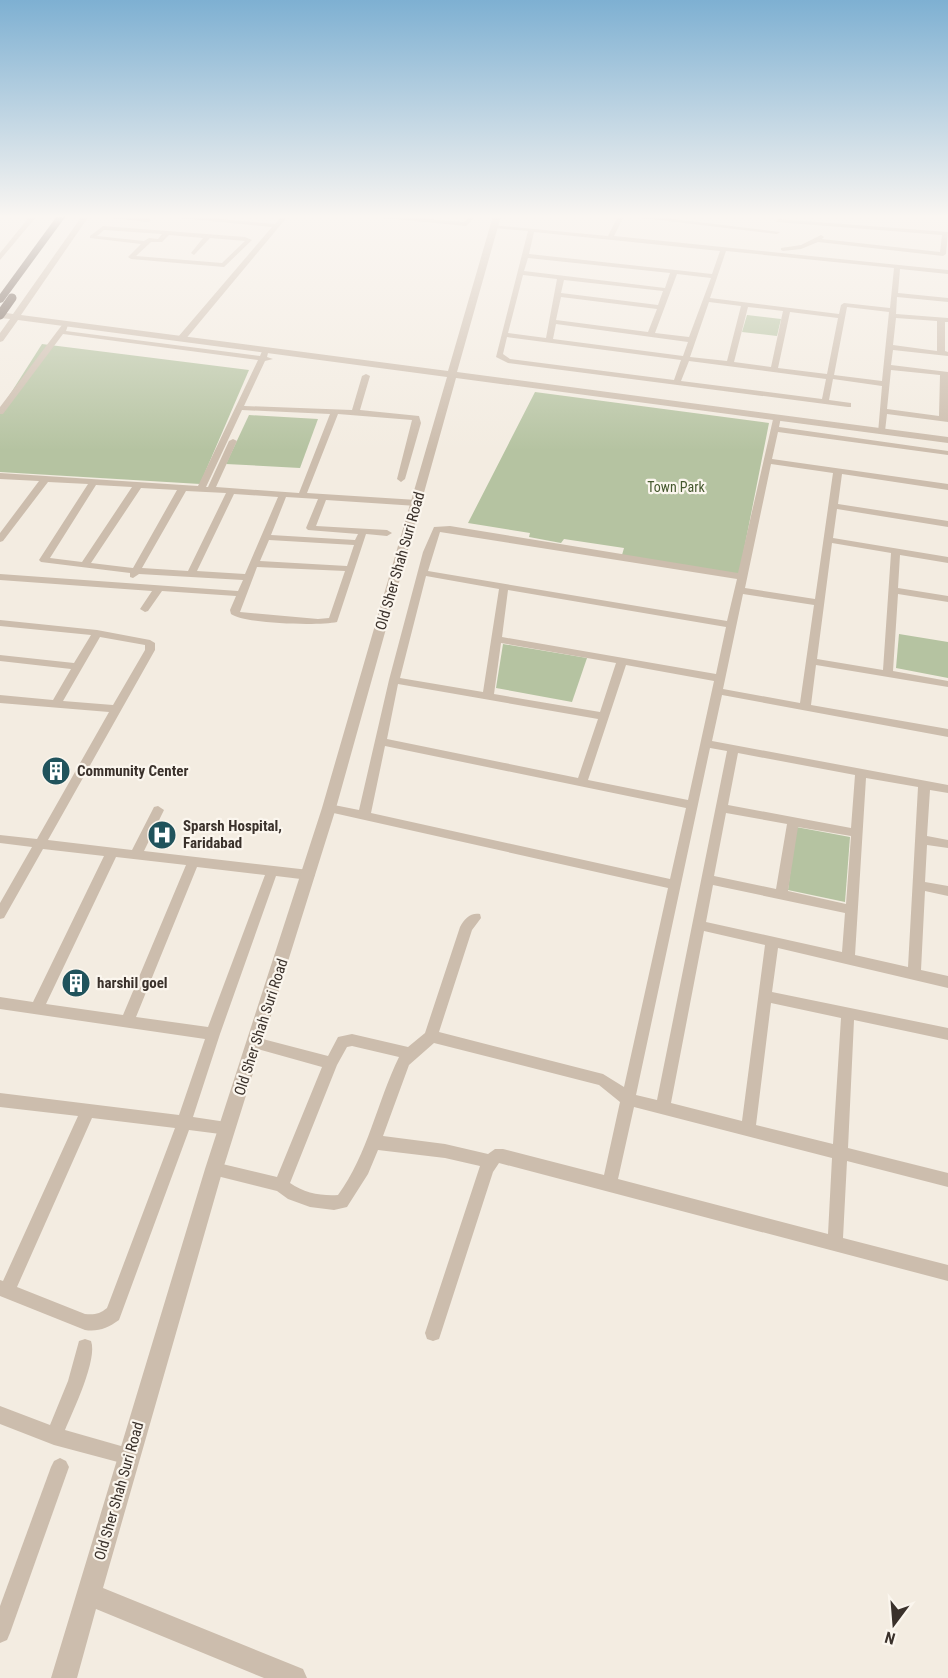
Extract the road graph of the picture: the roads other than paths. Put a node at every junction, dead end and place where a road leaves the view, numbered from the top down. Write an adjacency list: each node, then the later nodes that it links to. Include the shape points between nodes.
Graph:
1 (15, 294): 18 (highway, bridge)
2 (31, 294): 10 (street)
3 (219, 294): 30 (street)
4 (474, 294): 40 (street, Old Sher Shah Suri Road)
5 (516, 294): 27 (street)
6 (666, 294): 15 (street)
7 (708, 294): 12 (street)
8 (558, 295): 15 (street); 22 (street)
9 (895, 295): 13 (street); 17 (street)
10 (28, 299): 11 (street); 19 (street)
11 (0, 300)
12 (706, 300): 14 (street); 31 (street)
13 (948, 300)
14 (745, 305): 16 (street); 37 (street)
15 (661, 307): 26 (street)
16 (787, 309): 20 (street); 39 (street)
17 (893, 313): 20 (street, via 843,305); 21 (street); 33 (street)
18 (0, 315): 19 (street)
19 (17, 315): 23 (street); 24 (street)
20 (841, 316): 43 (street)
21 (945, 320): 28 (street)
22 (553, 322): 26 (street); 32 (street)
23 (68, 324): 25 (street); 30 (street)
24 (4, 326): 29 (street)
25 (60, 332): 35 (street); 52 (street)
26 (651, 334): 31 (street)
27 (506, 335): 32 (street); 44 (street, via 499,355 508,361)
28 (945, 336): 34 (street)
29 (0, 339)
30 (181, 339): 35 (street)
31 (692, 339): 36 (street)
32 (549, 341): 36 (street)
33 (889, 347): 34 (street); 38 (street)
34 (945, 353)
35 (268, 354): 40 (street); 49 (street)
36 (686, 358): 37 (street); 44 (street)
37 (730, 364): 39 (street)
38 (887, 367): 41 (street); 45 (street)
39 (774, 370): 43 (street)
40 (451, 373): 55 (street); 73 (street, Old Sher Shah Suri Road)
41 (946, 374): 46 (street)
42 (366, 376): 53 (street)
43 (830, 377): 45 (street); 47 (street)
44 (677, 383): 47 (street)
45 (886, 384): 51 (street)
46 (946, 397): 54 (street)
47 (825, 402): 48 (street)
48 (848, 405)
49 (243, 408): 50 (street); 68 (street)
50 (335, 411): 53 (street); 71 (street)
51 (883, 411): 54 (street); 56 (street)
52 (0, 412)
53 (355, 412): 63 (street, via 416,418)
54 (945, 419)
55 (775, 423): 56 (street); 58 (street); 59 (street)
56 (881, 431): 57 (street)
57 (948, 440)
58 (948, 453)
59 (767, 461): 60 (street); 92 (street)
60 (838, 471): 66 (street); 74 (street)
61 (0, 476): 62 (street)
62 (46, 478): 64 (street); 79 (street)
63 (401, 479)
64 (93, 483): 65 (street); 85 (street, via 44,560)
65 (138, 485): 67 (street); 85 (street)
66 (948, 487)
67 (183, 488): 68 (street); 87 (street)
68 (206, 489): 69 (street)
69 (231, 491): 70 (street); 89 (street)
70 (283, 494): 71 (street); 78 (street)
71 (302, 495): 72 (street)
72 (323, 497): 73 (street); 76 (street, via 311,528)
73 (417, 502): 130 (street, Old Sher Shah Suri Road)
74 (833, 506): 75 (street); 80 (street)
75 (948, 524)
76 (363, 531): 77 (street); 81 (street)
77 (387, 533)
78 (265, 537): 81 (street); 84 (street)
79 (0, 539)
80 (828, 540): 82 (street); 100 (street)
81 (359, 543): 86 (street)
82 (896, 551): 83 (street); 97 (street)
83 (948, 560)
84 (254, 564): 86 (street); 91 (street)
85 (84, 566): 87 (street)
86 (351, 569): 98 (street, via 336,615 329,621 236,614)
87 (136, 571): 89 (street); 93 (street)
88 (423, 573): 92 (street, via 435,531 441,528); 94 (street); 112 (street)
89 (192, 574): 91 (street)
90 (0, 577): 93 (street)
91 (249, 577): 98 (street)
92 (743, 577): 96 (street)
93 (125, 586): 95 (street)
94 (504, 586): 103 (street); 105 (street)
95 (159, 588): 98 (street); 101 (street)
96 (739, 590): 100 (street); 103 (street)
97 (894, 590): 99 (street); 110 (street)
98 (242, 594)
99 (948, 599)
100 (819, 603): 108 (street)
101 (144, 609)
102 (0, 623): 104 (street)
103 (731, 625): 111 (street)
104 (97, 633): 109 (street); 119 (street, via 150,643 150,650)
105 (496, 639): 107 (street); 115 (street)
106 (0, 658): 109 (street)
107 (622, 661): 111 (street); 120 (street)
108 (811, 661): 110 (street); 118 (street)
109 (78, 667): 117 (street)
110 (888, 674): 113 (street)
111 (719, 678): 114 (street)
112 (394, 680): 115 (street); 122 (street)
113 (948, 684)
114 (716, 691): 118 (street); 123 (street)
115 (488, 696): 120 (street)
116 (0, 699): 117 (street)
117 (56, 704): 119 (street)
118 (805, 707): 121 (street)
119 (116, 709): 138 (street)
120 (604, 716): 126 (street)
121 (948, 733)
122 (380, 741): 126 (street); 133 (street)
123 (705, 743): 124 (street); 129 (street)
124 (733, 748): 125 (street); 131 (street)
125 (861, 773): 127 (street); 135 (street)
126 (582, 782): 129 (street)
127 (924, 785): 128 (street); 137 (street)
128 (948, 789)
129 (691, 805): 146 (street)
130 (329, 808): 133 (street); 144 (street, Old Sher Shah Suri Road)
131 (722, 808): 134 (street); 145 (street)
132 (158, 810): 141 (street)
133 (364, 816): 146 (street)
134 (793, 821): 135 (street); 150 (street)
135 (857, 833): 151 (street)
136 (0, 839): 138 (street)
137 (921, 839): 139 (street); 147 (street)
138 (40, 844): 140 (street); 149 (street)
139 (948, 844)
140 (112, 852): 141 (street); 161 (street)
141 (136, 855): 142 (street)
142 (193, 862): 143 (street); 163 (street)
143 (272, 871): 144 (street); 164 (street)
144 (309, 875): 167 (street, Old Sher Shah Suri Road)
145 (707, 879): 150 (street); 154 (street)
146 (674, 885): 170 (street)
147 (918, 885): 148 (street); 157 (street)
148 (948, 891)
149 (6, 894): 152 (street)
150 (781, 895): 151 (street)
151 (852, 910): 156 (street)
152 (0, 914)
153 (475, 918): 166 (street, via 466,927)
154 (698, 925): 155 (street); 172 (street)
155 (772, 942): 156 (street); 159 (street)
156 (848, 959): 157 (street)
157 (914, 974): 158 (street)
158 (948, 982)
159 (765, 996): 162 (street); 176 (street)
160 (0, 1003): 161 (street)
161 (37, 1008): 163 (street)
162 (848, 1013): 165 (street); 178 (street)
163 (127, 1022): 164 (street)
164 (213, 1034): 174 (street)
165 (948, 1034)
166 (431, 1036): 168 (street); 170 (street, via 603,1080)
167 (255, 1043): 169 (street); 175 (street, Old Sher Shah Suri Road)
168 (410, 1053): 169 (street, via 343,1041); 177 (street)
169 (331, 1063): 183 (street)
170 (628, 1099): 172 (street); 182 (street)
171 (2, 1104): 173 (street)
172 (663, 1108): 176 (street)
173 (88, 1111): 174 (street); 186 (street)
174 (184, 1123): 175 (street); 186 (street, via 112,1314 105,1321 85,1322)
175 (228, 1128): 180 (street, Old Sher Shah Suri Road)
176 (748, 1130): 178 (street)
177 (373, 1142): 179 (street); 183 (street, via 342,1202 304,1198)
178 (841, 1153): 181 (street); 184 (street)
179 (490, 1161): 182 (street, via 503,1156); 187 (street)
180 (214, 1169): 183 (street); 191 (street, Old Sher Shah Suri Road)
181 (948, 1180)
182 (610, 1183): 184 (street)
183 (281, 1185)
184 (834, 1242): 185 (street)
185 (948, 1273)
186 (3, 1289)
187 (433, 1333)
188 (85, 1347): 190 (street, via 78,1381)
189 (0, 1415): 190 (street)
190 (54, 1436): 191 (street)
191 (129, 1456): 193 (street, Old Sher Shah Suri Road)
192 (60, 1467): 194 (street)
193 (89, 1594): 195 (street, Old Sher Shah Suri Road); 196 (street)
194 (0, 1633)
195 (64, 1678)
196 (294, 1678)

